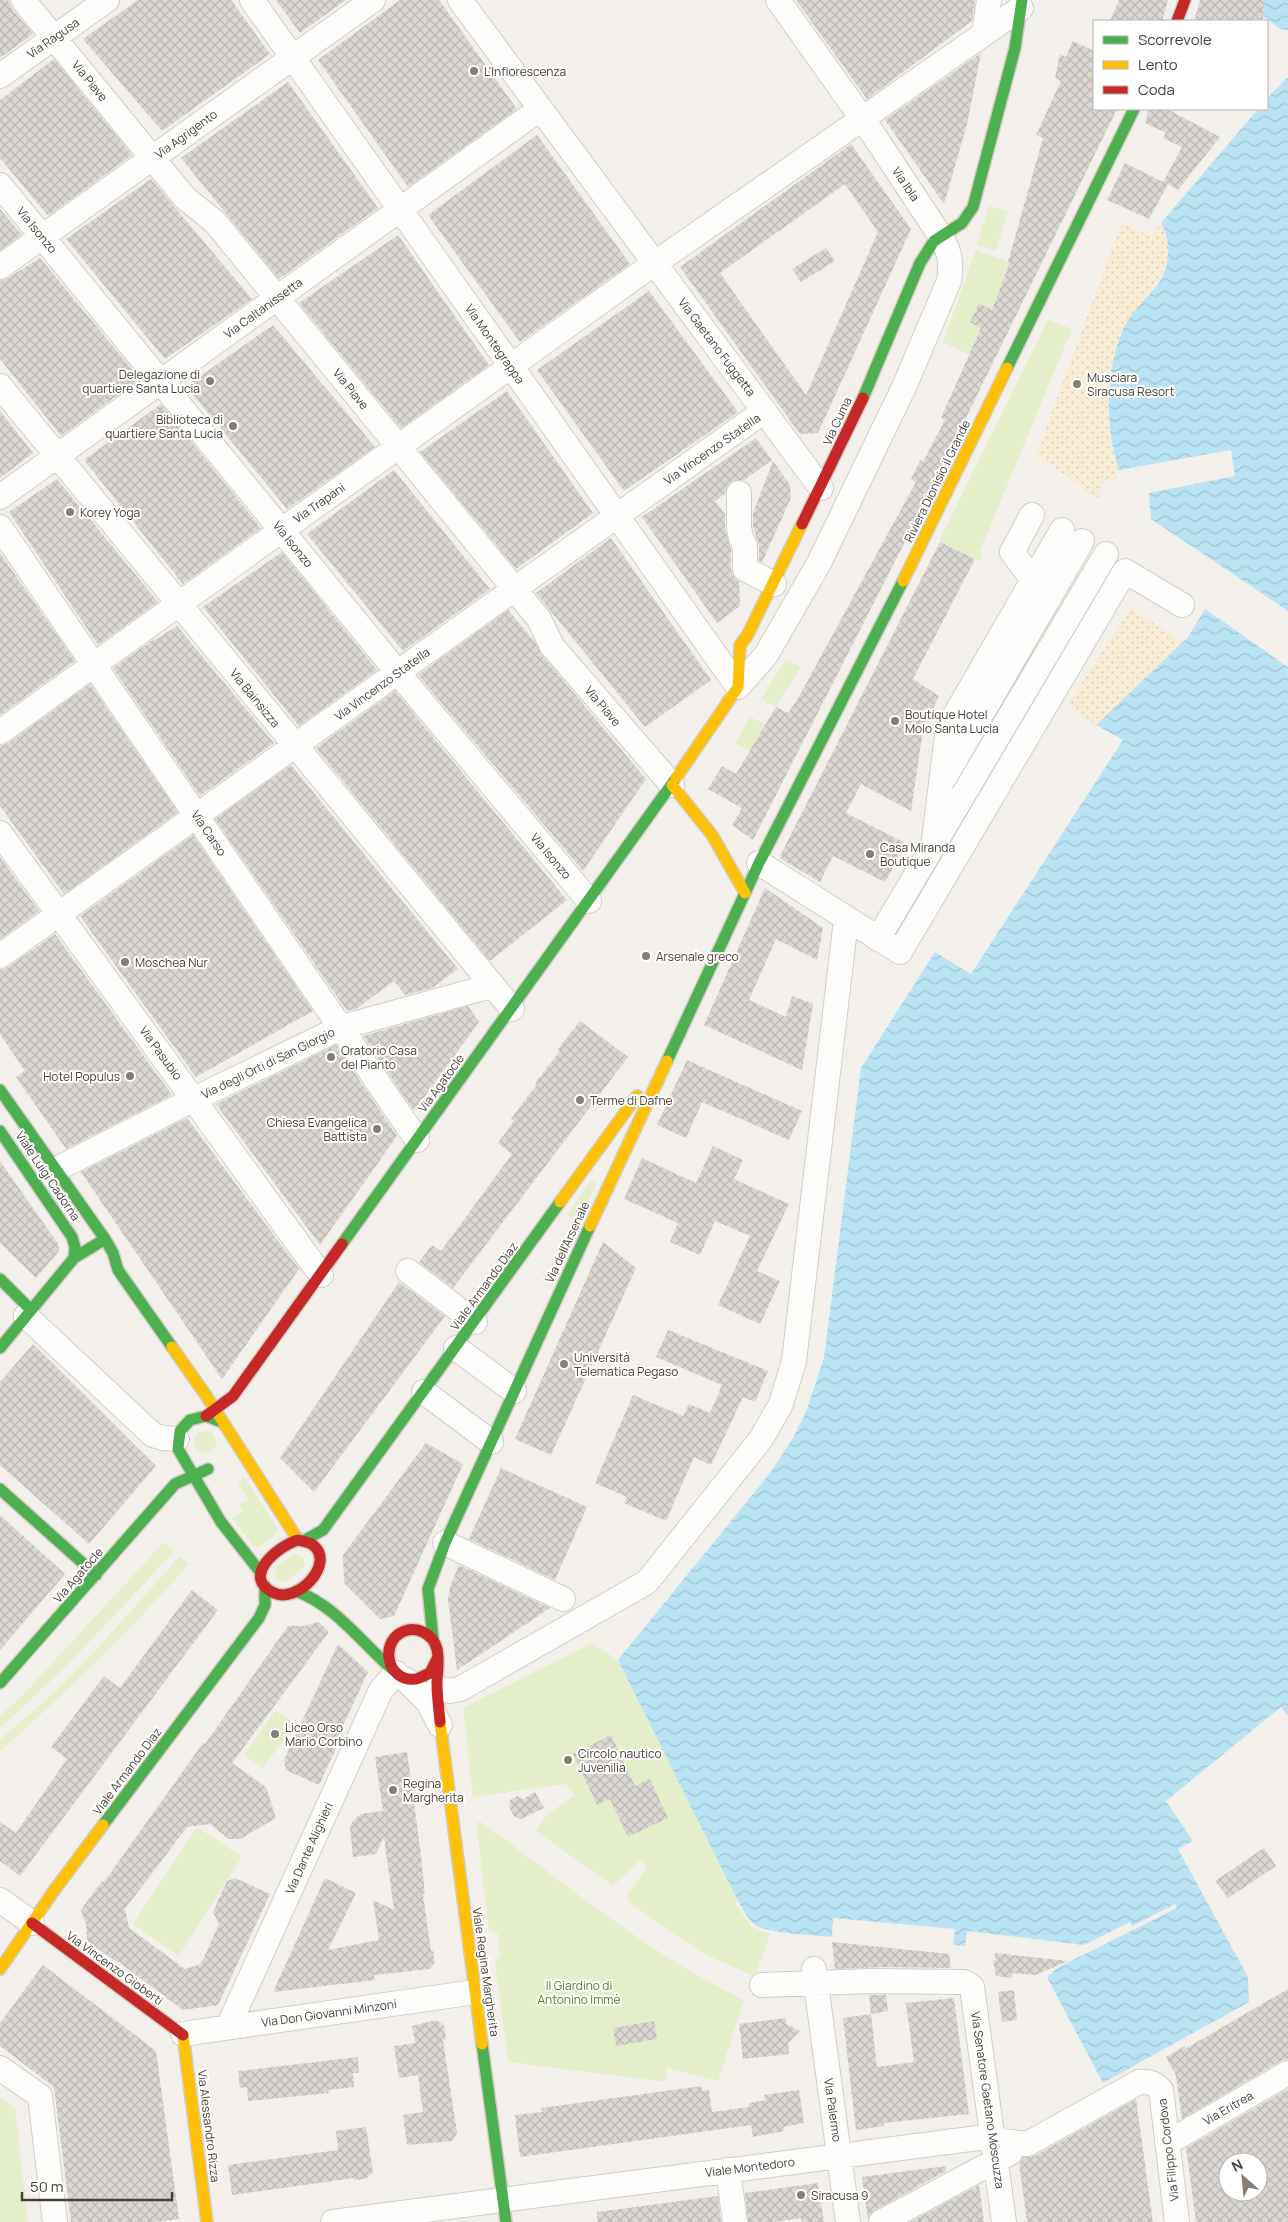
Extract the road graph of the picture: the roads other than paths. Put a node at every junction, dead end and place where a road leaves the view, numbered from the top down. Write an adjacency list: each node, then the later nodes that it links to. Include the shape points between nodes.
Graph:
1 (23, 0): 12 (street, Via Piave)
2 (107, 0): 12 (street, Via Ragusa)
3 (252, 0): 13 (street, Via Montegrappa)
4 (373, 0): 13 (street, Via Agrigento)
5 (460, 0): 16 (street, Via Gaetano Fuggetta)
6 (778, 0): 17 (street, Via Ibla)
7 (989, 0): 11 (street)
8 (1185, 0): 10 (street)
9 (1022, 4): 11 (street, Via Trapani); 22 (street, Via Cuma, via 1015,48 973,207 962,223)
10 (1177, 20)
11 (984, 34): 17 (street, Via Trapani)
12 (54, 38): 14 (street, Via Ragusa); 18 (street, Via Piave)
13 (293, 57): 18 (street, Via Agrigento); 20 (street, Via Montegrappa)
14 (0, 76)
15 (1134, 110): 65 (street, Riviera Dionisio il Grande, via 928,532)
16 (533, 115): 20 (street, Via Caltanissetta); 24 (street, Via Gaetano Fuggetta)
17 (869, 119): 22 (street, Via Ibla); 24 (street, Via Trapani)
18 (152, 158): 21 (street, Via Agrigento); 25 (street, Via Piave, via 185,198 215,222)
19 (0, 185): 21 (street, Via Isonzo)
20 (400, 210): 25 (street, Via Caltanissetta); 26 (street, Via Montegrappa)
21 (42, 237): 23 (street, Via Agrigento); 27 (street, Via Isonzo)
22 (941, 237): 32 (street, Via Cuma, via 934,241 920,263 864,397); 54 (street, Via Ibla, via 949,250 949,281 904,387 818,562 766,656)
23 (0, 267)
24 (653, 273): 26 (street, Via Trapani); 29 (street, Via Gaetano Fuggetta)
25 (277, 298): 27 (street, Via Caltanissetta); 30 (street, Via Piave)
26 (511, 366): 30 (street, Via Trapani); 36 (street, Via Montegrappa)
27 (160, 382): 31 (street, Via Caltanissetta); 38 (street, Via Isonzo)
28 (0, 386): 31 (street, Via Bainsizza)
29 (764, 411): 32 (street, Via Gaetano Fuggetta); 36 (street, Via Vincenzo Statella)
30 (398, 446): 38 (street, Via Trapani); 44 (street, Via Piave)
31 (57, 456): 34 (street, Via Caltanissetta); 46 (street, Via Bainsizza)
32 (821, 488): 43 (street, Via Cuma)
33 (739, 493): 43 (street, via 739,527 745,546 745,569)
34 (0, 497)
35 (1032, 515): 42 (street, via 1012,552)
36 (617, 516): 44 (street, Via Vincenzo Statella); 51 (street, Via Montegrappa)
37 (0, 527): 52 (street, Via Carso)
38 (282, 530): 46 (street, Via Trapani); 53 (street, Via Isonzo)
39 (1062, 530): 42 (street)
40 (1082, 541): 45 (street)
41 (1106, 554): 49 (street)
42 (1034, 580): 45 (street); 58 (street, via 948,727)
43 (774, 584): 48 (street, Via Cuma)
44 (514, 590): 53 (street, Via Vincenzo Statella); 57 (street, Via Piave, via 539,619 552,646)
45 (1048, 600): 49 (street); 58 (street)
46 (178, 604): 52 (street, Via Trapani); 56 (street, Via Bainsizza)
47 (1182, 605): 50 (street, via 1125,571)
48 (756, 618): 51 (street); 54 (street, Via Cuma, via 740,645)
49 (1066, 623): 50 (street); 63 (street)
50 (1082, 644): 64 (street)
51 (712, 650): 54 (street, Via Montegrappa)
52 (94, 665): 55 (street, Via Trapani); 59 (street, Via Carso)
53 (398, 673): 56 (street, Via Vincenzo Statella); 67 (street, Via Isonzo)
54 (738, 687): 57 (street, Via Agatocle)
55 (0, 732)
56 (294, 746): 59 (street, Via Vincenzo Statella); 72 (street, Via Bainsizza)
57 (672, 785): 61 (street); 67 (street, Via Agatocle)
58 (939, 788): 63 (street)
59 (197, 816): 68 (street, Via Vincenzo Statella); 74 (street, Via Carso)
60 (0, 833): 68 (street, Via Pasubio)
61 (712, 835): 62 (street); 66 (street)
62 (730, 846)
63 (933, 847): 64 (street); 70 (street)
64 (954, 859): 70 (street, via 900,952)
65 (755, 861): 66 (street, Via dell'Arsenale); 69 (street)
66 (746, 893): 75 (street, Via dell'Arsenale)
67 (589, 901): 73 (street, Via Agatocle)
68 (59, 914): 71 (street, Via Vincenzo Statella); 77 (street, Via Pasubio)
69 (846, 920): 70 (street); 123 (street, via 794,1361 773,1419 744,1464 647,1582 460,1689)
70 (878, 939)
71 (0, 956)
72 (491, 986): 73 (street, Via Bainsizza); 74 (street, Via degli Orti di San Giorgio)
73 (512, 1009): 79 (street, Via Agatocle)
74 (342, 1027): 77 (street, Via degli Orti di San Giorgio); 79 (street, Via Carso)
75 (676, 1039): 83 (street, Viale Armando Diaz); 86 (street, Via dell'Arsenale)
76 (0, 1090): 80 (street, Viale Luigi Cadorna)
77 (194, 1099): 80 (street, Via degli Orti di San Giorgio); 88 (street, Via Pasubio)
78 (0, 1130): 85 (street, Viale Luigi Cadorna, via 72,1237)
79 (417, 1140): 88 (street, Via Agatocle)
80 (55, 1170): 82 (street, Viale Luigi Cadorna)
81 (550, 1237): 83 (street)
82 (105, 1239): 85 (street); 97 (street, Viale Luigi Cadorna, via 118,1270)
83 (535, 1239): 91 (street, Viale Armando Diaz)
84 (569, 1251): 86 (street)
85 (74, 1258): 90 (street)
86 (571, 1265): 94 (street, Via dell'Arsenale)
87 (408, 1271): 91 (street)
88 (321, 1274): 96 (street, Via Agatocle)
89 (0, 1279): 90 (street)
90 (29, 1313): 92 (street); 100 (street, via 153,1435)
91 (475, 1322): 93 (street, Viale Armando Diaz)
92 (0, 1348)
93 (456, 1348): 94 (street); 95 (street, Viale Armando Diaz)
94 (514, 1391): 101 (street, Via dell'Arsenale)
95 (424, 1392): 101 (street); 108 (street, Viale Armando Diaz, via 323,1530)
96 (233, 1396): 97 (street); 98 (street, Via Agatocle)
97 (207, 1397): 98 (street, Viale Luigi Cadorna)
98 (211, 1413): 99 (street, Viale Luigi Cadorna); 100 (street, Via Agatocle, via 187,1421)
99 (226, 1426): 102 (street, via 231,1440); 108 (street, Viale Luigi Cadorna)
100 (177, 1439): 103 (street, via 177,1448)
101 (491, 1442): 109 (street, Via dell'Arsenale)
102 (228, 1455)
103 (186, 1463): 104 (street); 104 (street, via 196,1469 213,1468)
104 (193, 1476): 105 (street); 107 (street)
105 (177, 1483): 107 (street, via 191,1484); 112 (street, Via Agatocle)
106 (0, 1489): 112 (street)
107 (200, 1491): 111 (street)
108 (301, 1540): 110 (street, via 316,1549); 111 (street, via 284,1544 270,1555)
109 (445, 1543): 116 (street); 119 (street, Via dell'Arsenale, via 428,1589)
110 (321, 1562): 113 (street); 115 (street, via 316,1575)
111 (261, 1573): 114 (street)
112 (96, 1575): 122 (street, Via Agatocle)
113 (325, 1577)
114 (265, 1586): 115 (street, via 280,1595); 126 (street, Viale Armando Diaz, via 265,1604 259,1618)
115 (296, 1591): 121 (street, via 322,1602)
116 (563, 1599)
117 (380, 1633): 118 (street)
118 (399, 1634): 119 (street, via 413,1629); 121 (street, via 388,1650 389,1663)
119 (433, 1639): 120 (street)
120 (438, 1657): 121 (street, via 430,1673 414,1680); 123 (street, Viale Regina Margherita)
121 (398, 1674): 124 (street, via 433,1708); 131 (street, Via Dante Alighieri, via 381,1690)
122 (0, 1683)
123 (438, 1688): 124 (street, Viale Regina Margherita)
124 (440, 1725): 130 (street, Viale Regina Margherita)
125 (0, 1900): 126 (street)
126 (32, 1923): 127 (street, Viale Armando Diaz); 132 (street, Via Vincenzo Gioberti)
127 (0, 1968)
128 (773, 1985): 129 (street)
129 (824, 1989): 136 (street, Via Senatore Gaetano Moscuzza, via 964,1982 972,1987); 137 (street, Via Palermo)
130 (475, 1992): 131 (street, Via Don Giovanni Minzoni); 139 (street, Viale Regina Margherita)
131 (228, 2027): 132 (street, Via Don Giovanni Minzoni)
132 (183, 2034): 141 (street, Via Alessandro Rizza)
133 (0, 2068): 140 (street, via 40,2096)
134 (1288, 2073): 135 (street, Via Eritrea)
135 (1167, 2143): 136 (street, Via Filippo Cordova, via 1161,2090 1152,2083 1139,2082 1027,2144); 147 (street, Via Filippo Cordova)
136 (995, 2150): 137 (street, Viale Montedoro, via 978,2138); 145 (street); 146 (street, Via Senatore Gaetano Moscuzza)
137 (839, 2156): 138 (street, Viale Montedoro); 144 (street, Via Palermo)
138 (728, 2170): 139 (street, Viale Montedoro); 143 (street)
139 (504, 2211): 142 (street, Viale Montedoro)
140 (55, 2222)
141 (207, 2222)
142 (332, 2222)
143 (735, 2222)
144 (848, 2222)
145 (881, 2222)
146 (1004, 2222)
147 (1177, 2222)

